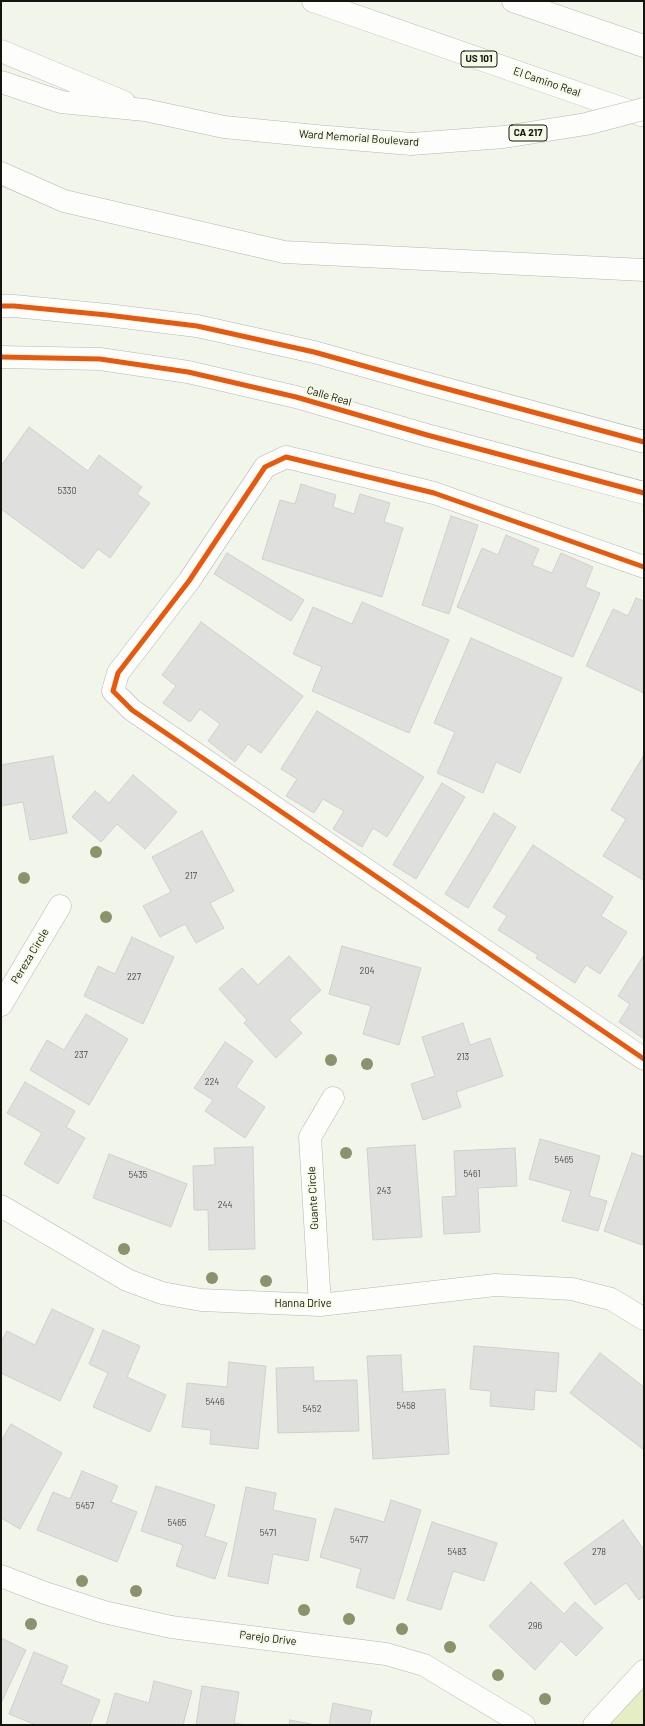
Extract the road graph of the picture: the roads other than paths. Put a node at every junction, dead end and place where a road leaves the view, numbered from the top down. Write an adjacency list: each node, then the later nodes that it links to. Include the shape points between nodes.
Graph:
1 (313, 1): 8 (main road, El Camino Real / US 101)
2 (514, 1): 3 (main road)
3 (644, 46)
4 (1, 52): 7 (main road)
5 (1, 82): 7 (main road, via 61,102)
6 (644, 109): 7 (main road, Ward Memorial Boulevard / CA 217, bridge, via 586,124 504,137 411,144 224,127)
7 (145, 110)
8 (644, 116)
9 (1, 173): 10 (main road, via 64,201 284,252)
10 (644, 270)
11 (1, 306): 13 (main road, via 99,314 196,326 314,352)
12 (1, 357): 14 (main road, Calle Real, via 100,359 188,372 296,397)
13 (644, 442)
14 (644, 493)
15 (644, 567): 18 (main road, via 434,493 286,458 264,467 189,581 118,673 113,691 139,715)
16 (60, 906): 17 (main road, Pereza Circle)
17 (1, 1005)
18 (644, 1059)
19 (333, 1098): 21 (main road, Guante Circle, via 310,1137)
20 (1, 1206): 21 (main road, Hanna Drive, via 127,1280 162,1293 201,1300)
21 (320, 1305): 22 (main road, Hanna Drive, via 495,1285 572,1289 611,1298)
22 (644, 1319)
23 (1, 1576): 25 (main road, Parejo Drive, via 104,1612 171,1626 386,1654 424,1665)
24 (644, 1671): 26 (main road)
25 (524, 1725)
26 (594, 1725)

